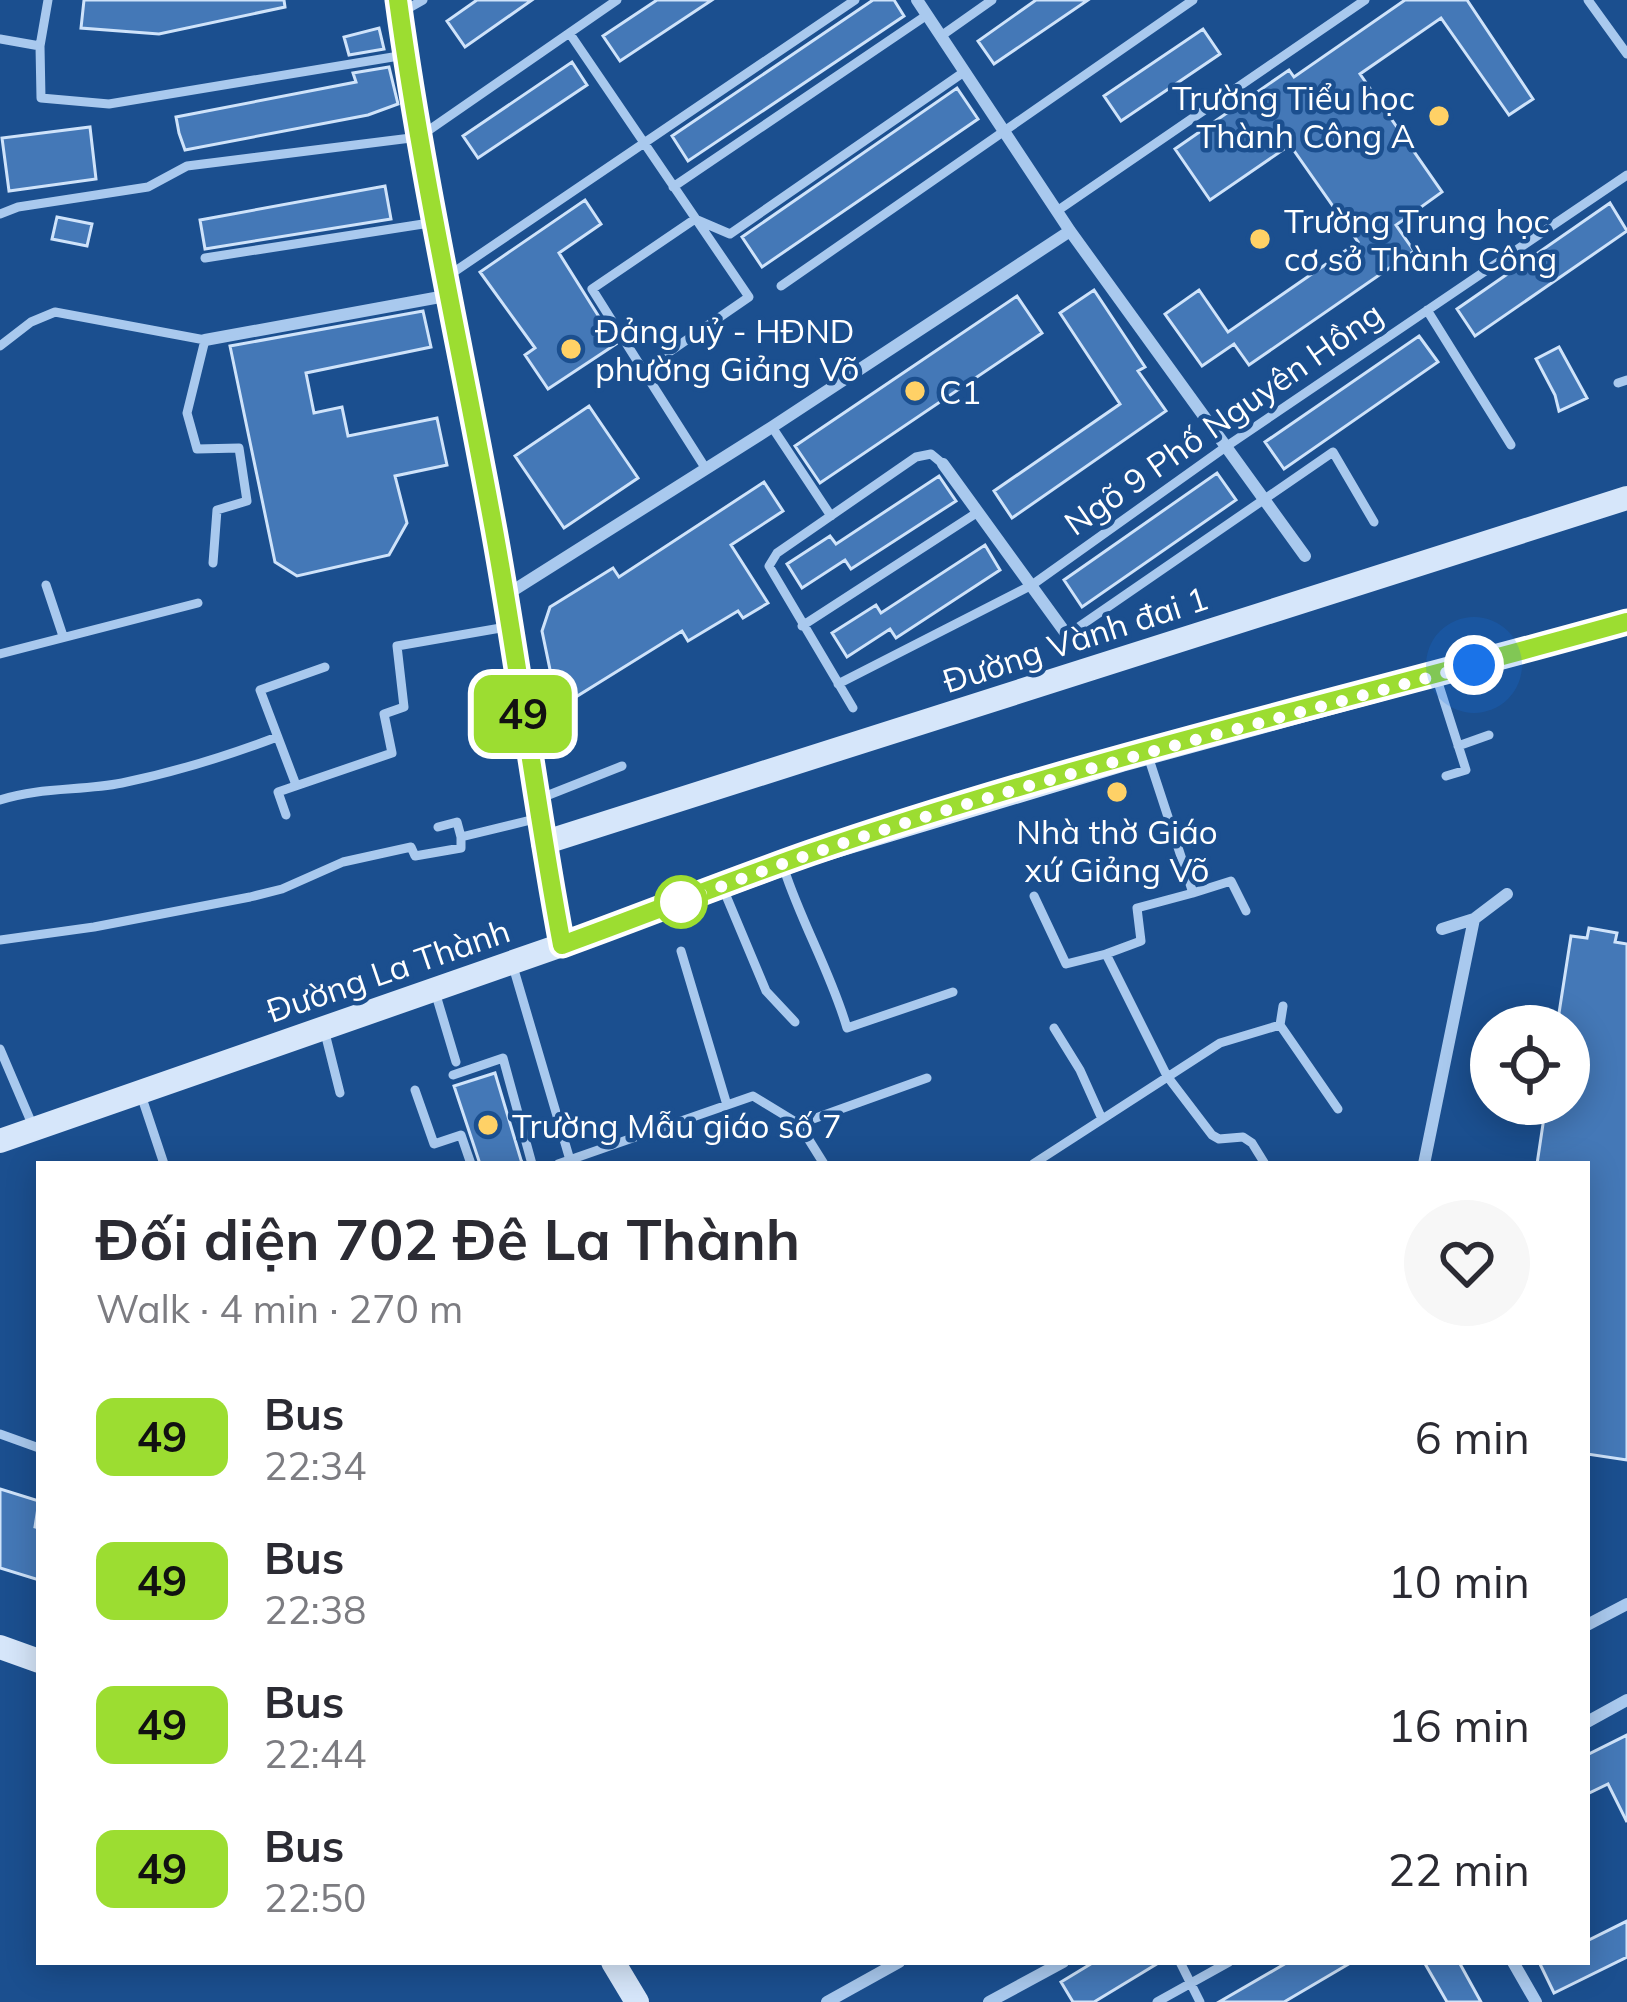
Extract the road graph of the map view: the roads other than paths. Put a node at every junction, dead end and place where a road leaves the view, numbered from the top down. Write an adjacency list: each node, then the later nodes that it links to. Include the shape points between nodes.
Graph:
1 (48, 0): 15 (lane)
2 (423, 0): 10 (lane)
3 (615, 0): 12 (lane)
4 (855, 0): 21 (lane)
5 (916, 0): 11 (street)
6 (992, 0): 13 (lane)
7 (1193, 0): 19 (lane)
8 (1365, 0): 24 (lane)
9 (1588, 0): 16 (lane)
10 (399, 7): 17 (street)
11 (927, 15): 13 (street); 23 (lane)
12 (570, 34): 20 (lane); 21 (lane)
13 (941, 36): 18 (street)
14 (0, 39): 15 (lane)
15 (40, 46): 17 (lane, via 41,98 109,104)
16 (1627, 54)
17 (405, 55): 20 (street)
18 (964, 72): 19 (street); 26 (lane, via 730,234)
19 (1005, 132): 24 (street); 31 (lane)
20 (419, 137): 25 (lane, via 187,166 148,187); 27 (street)
21 (644, 142): 23 (lane); 30 (lane)
22 (1627, 175): 33 (lane, Ngõ 9 Phố Nguyên Hồng)
23 (673, 188): 26 (lane)
24 (1057, 211): 28 (street)
25 (0, 214)
26 (695, 219): 36 (lane, via 592,289); 36 (lane, via 749,296)
27 (436, 221): 29 (lane); 30 (street)
28 (1070, 231): 37 (street); 39 (street)
29 (205, 259)
30 (448, 276): 32 (street)
31 (781, 286)
32 (451, 295): 34 (street); 51 (street)
33 (1427, 310): 38 (lane); 39 (lane, Ngõ 9 Phố Nguyên Hồng)
34 (205, 340): 35 (lane, via 55,312); 48 (lane, via 187,413 197,449 239,448 247,501 217,510)
35 (0, 346)
36 (643, 370): 41 (lane)
37 (772, 427): 41 (street); 45 (lane)
38 (1511, 445)
39 (1227, 446): 42 (street); 50 (lane, Ngõ 9 Phố Nguyên Hồng)
40 (943, 464): 44 (street); 45 (lane, via 937,455 916,457)
41 (706, 469): 51 (street)
42 (1264, 497): 46 (lane, via 1333,452); 47 (street); 56 (lane)
43 (1627, 498): 74 (main road, Đường Vành đai 1)
44 (978, 512): 50 (street); 55 (lane)
45 (831, 516): 55 (lane, via 769,566)
46 (1375, 522)
47 (1305, 556)
48 (213, 563)
49 (46, 585): 57 (lane)
50 (1032, 585): 56 (street); 61 (lane, Ngõ 9 Phố Nguyên Hồng)
51 (506, 595): 54 (street)
52 (198, 603): 57 (lane)
53 (1627, 622): 60 (main road, Đường La Thành)
54 (512, 626): 69 (lane, via 397,646 404,707 384,714 392,753); 71 (street)
55 (802, 626): 61 (lane)
56 (1067, 635)
57 (63, 636): 58 (lane)
58 (0, 654)
59 (325, 668): 64 (lane, via 260,690)
60 (1436, 676): 65 (lane); 66 (main road, Đường La Thành)
61 (838, 684): 62 (lane)
62 (853, 707)
63 (1490, 735): 65 (lane)
64 (277, 737): 69 (lane); 70 (lane, via 118,784)
65 (1458, 746): 68 (lane, via 1466,770)
66 (1147, 753): 76 (main road, Đường La Thành); 78 (lane)
67 (622, 766): 71 (lane)
68 (1446, 776)
69 (296, 785): 72 (lane, via 278,792)
70 (0, 800)
71 (536, 800): 74 (street)
72 (286, 814)
73 (438, 826): 75 (lane, via 457,822)
74 (541, 831): 75 (lane); 85 (street)
75 (461, 837): 84 (lane, via 461,848 361,856 250,897)
76 (782, 864): 77 (main road, Đường La Thành); 90 (lane, via 848,1028)
77 (722, 886): 85 (main road, Đường La Thành); 92 (lane, via 766,992)
78 (1193, 893): 81 (lane, via 1231,881); 87 (lane, via 1137,908 1142,941)
79 (1507, 894): 82 (street)
80 (1034, 896): 87 (lane, via 1066,964)
81 (1246, 911)
82 (1474, 920): 83 (street); 118 (street)
83 (1442, 928)
84 (0, 940)
85 (562, 945): 88 (main road, Đường La Thành)
86 (681, 951): 104 (lane)
87 (1106, 954): 99 (lane)
88 (512, 962): 89 (main road, Đường La Thành); 113 (lane)
89 (434, 989): 94 (main road, Đường La Thành); 97 (lane)
90 (952, 992)
91 (1283, 1006): 93 (lane)
92 (795, 1022)
93 (1280, 1025): 99 (lane, via 1220,1043); 105 (lane)
94 (323, 1028): 102 (main road, Đường La Thành); 103 (lane)
95 (1054, 1028): 106 (lane)
96 (0, 1049): 108 (lane)
97 (456, 1062)
98 (453, 1075): 112 (lane, via 502,1058)
99 (1167, 1076): 106 (lane); 117 (lane, via 1213,1135 1243,1137)
100 (927, 1078): 107 (lane)
101 (415, 1090): 111 (lane, via 434,1144 461,1135)
102 (139, 1091): 108 (main road, Đường La Thành); 110 (lane)
103 (340, 1093)
104 (727, 1105): 107 (lane, via 753,1096); 114 (lane)
105 (1338, 1108)
106 (1102, 1119): 116 (lane)
107 (799, 1124): 115 (lane)
108 (34, 1129): 109 (main road, Đường La Thành)
109 (0, 1141)
110 (163, 1161)
111 (470, 1161)
112 (531, 1161)
113 (564, 1161)
114 (567, 1161)
115 (822, 1161)
116 (1039, 1161)
117 (1263, 1161)
118 (1425, 1161)
119 (0, 1434): 120 (lane)
120 (36, 1447)
121 (1627, 1604): 122 (street)
122 (1590, 1622)
123 (0, 1647): 124 (main road)
124 (36, 1660)
125 (1627, 1700): 126 (street)
126 (1590, 1719)
127 (616, 1965): 134 (main road)
128 (894, 1965): 135 (street)
129 (1057, 1965): 136 (street)
130 (1182, 1965): 133 (lane)
131 (1224, 1965): 133 (lane)
132 (1515, 1965): 139 (street)
133 (1191, 1983): 137 (lane); 138 (lane)
134 (637, 2002)
135 (827, 2002)
136 (989, 2002)
137 (1157, 2002)
138 (1200, 2002)
139 (1536, 2002)

